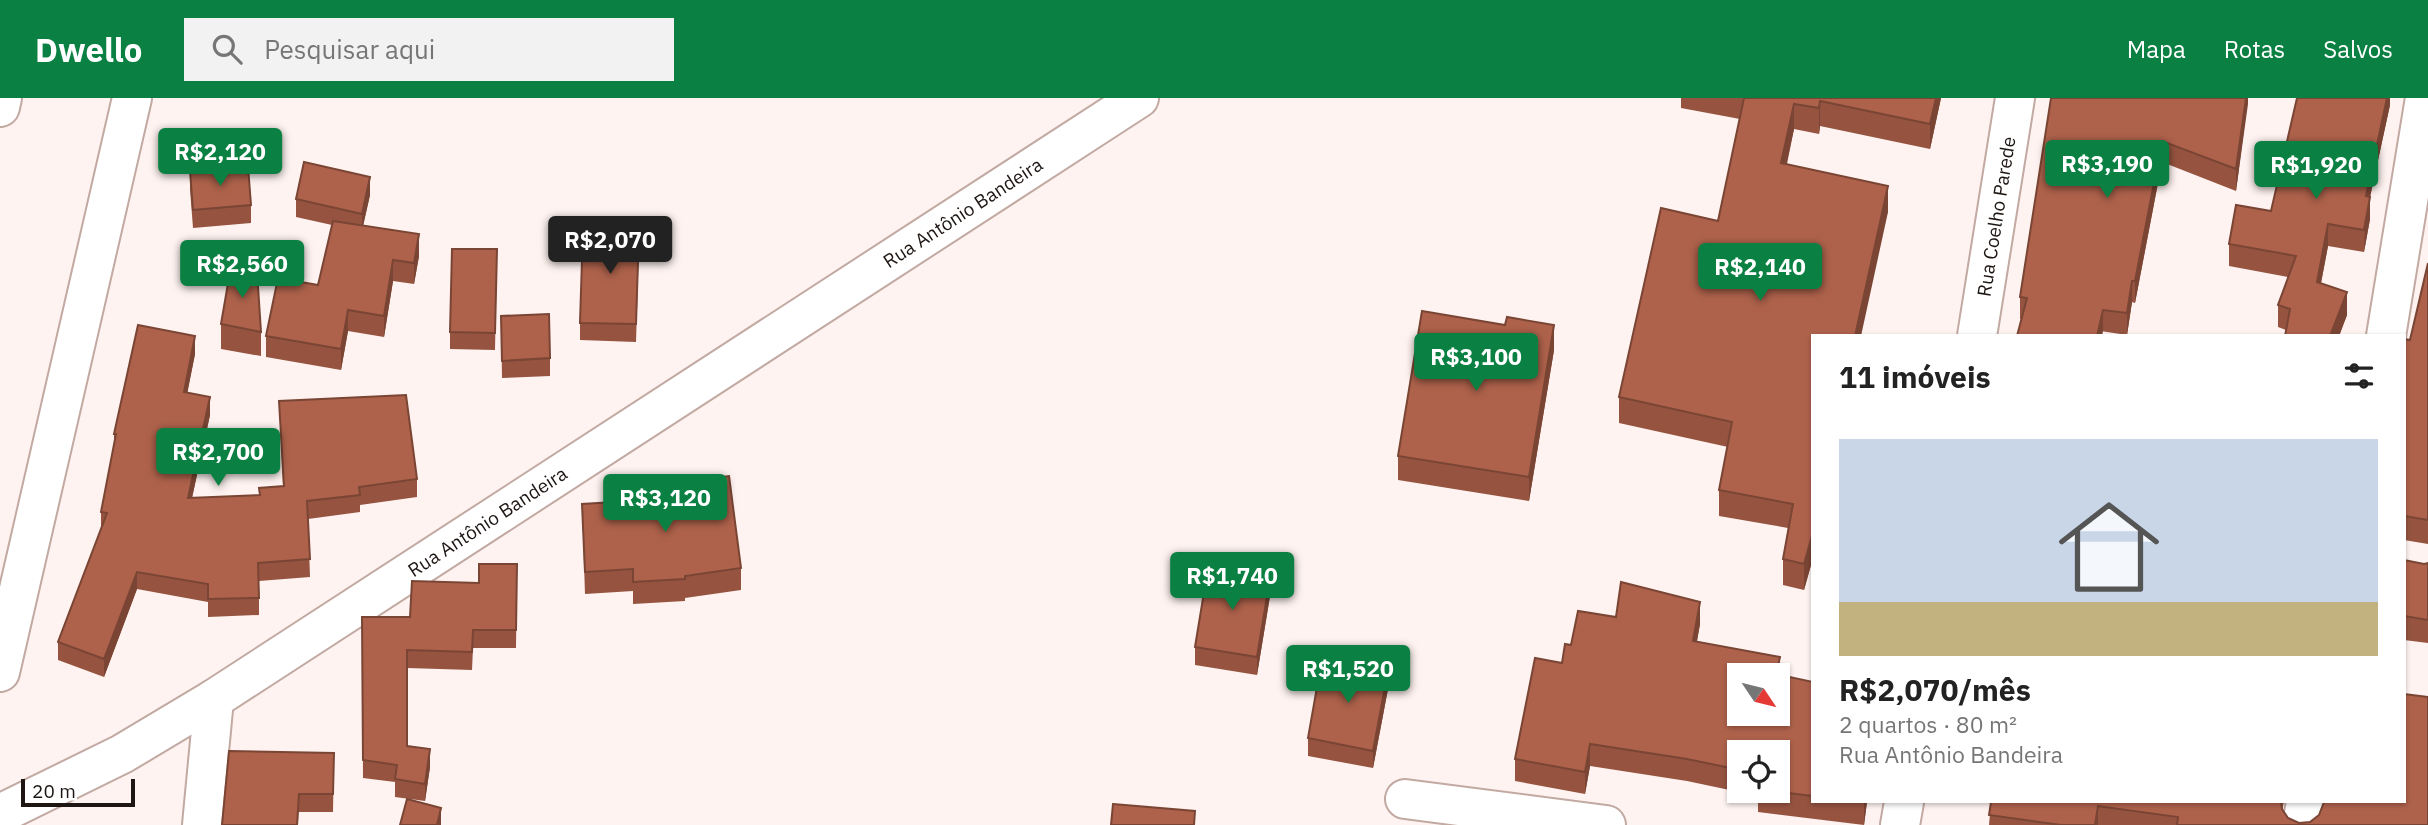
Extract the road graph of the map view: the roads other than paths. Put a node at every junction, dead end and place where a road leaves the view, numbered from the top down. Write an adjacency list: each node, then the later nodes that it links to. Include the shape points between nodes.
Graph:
1 (2, 98): 6 (street)
2 (132, 98): 9 (street)
3 (1139, 98): 10 (street, Rua Antônio Bandeira)
4 (2015, 98): 7 (street, Rua Coelho Parede)
5 (2425, 98): 8 (street)
6 (0, 107)
7 (1977, 334)
8 (2386, 334)
9 (0, 672)
10 (214, 699): 14 (street, Rua Antônio Bandeira, via 122,754); 16 (street)
11 (1405, 799): 15 (street)
12 (1903, 803): 18 (street)
13 (2306, 803): 19 (street)
14 (0, 814)
15 (1564, 823): 17 (street)
16 (202, 825)
17 (1606, 825)
18 (1900, 825)
19 (2302, 825)

